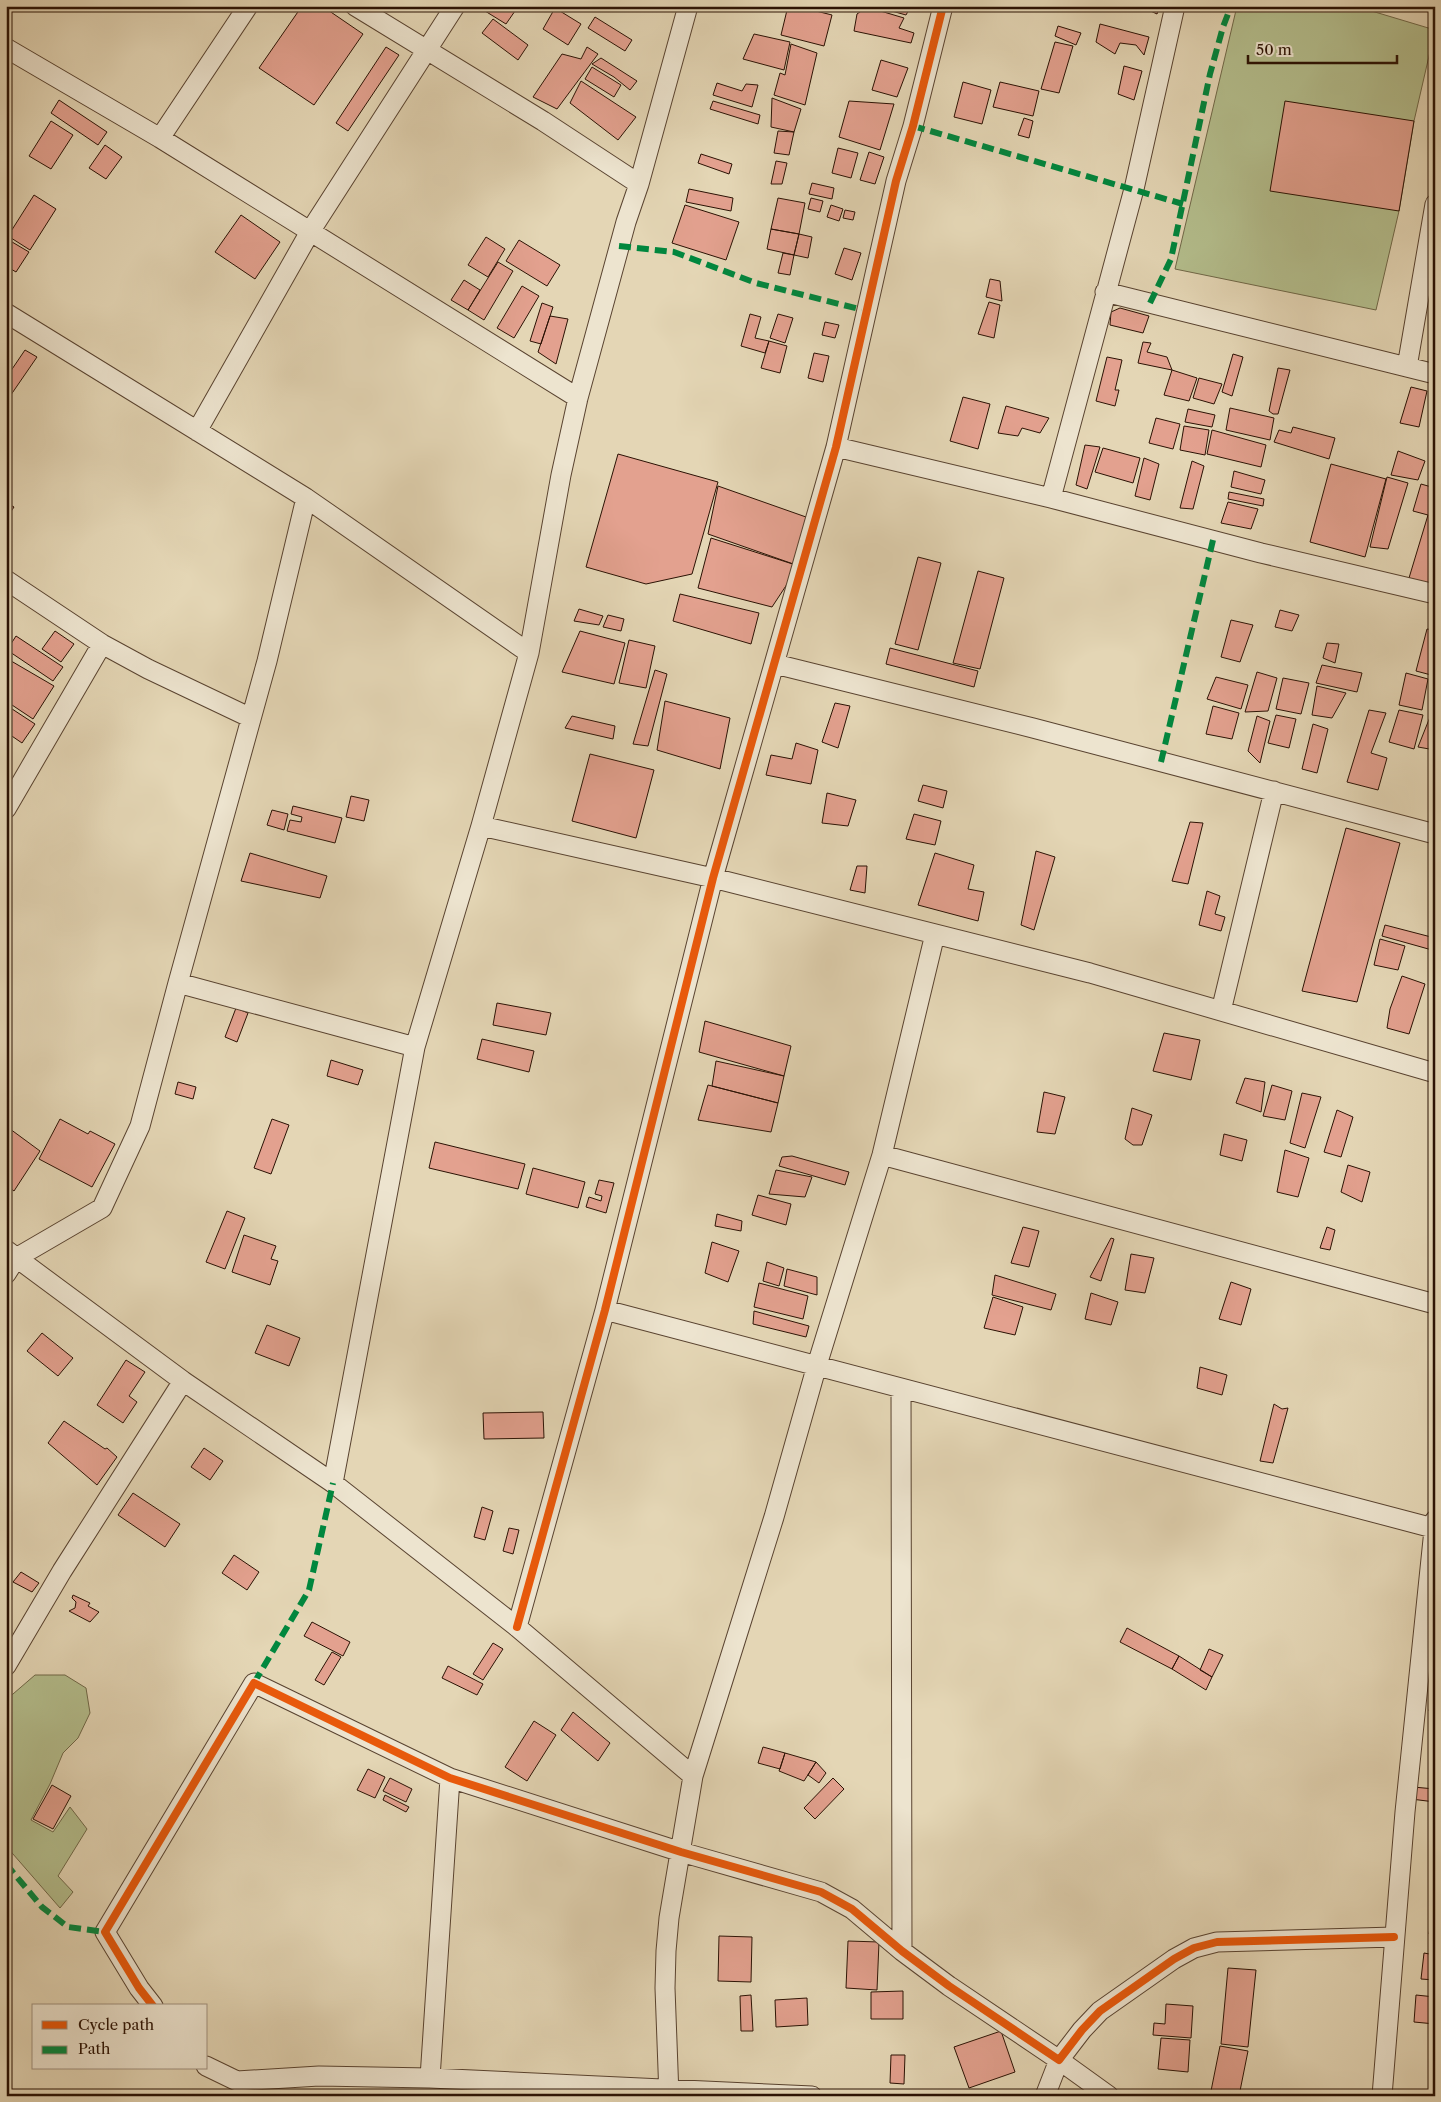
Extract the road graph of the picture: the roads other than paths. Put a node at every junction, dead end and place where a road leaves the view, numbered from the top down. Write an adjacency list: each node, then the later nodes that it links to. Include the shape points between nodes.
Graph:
1 (248, 6): 9 (street)
2 (356, 6): 8 (street)
3 (455, 6): 8 (street)
4 (688, 6): 10 (street)
5 (943, 6): 19 (street, via 896,181)
6 (1175, 6): 13 (street, via 1134,189)
7 (6, 48): 9 (street)
8 (426, 51): 10 (street, via 543,121); 12 (street)
9 (160, 138): 12 (street)
10 (638, 184): 17 (street)
11 (1435, 204): 15 (street)
12 (311, 230): 17 (street); 18 (street)
13 (1105, 292): 15 (street); 21 (street)
14 (6, 313): 18 (street)
15 (1407, 367): 16 (street)
16 (1435, 374)
17 (578, 398): 25 (street)
18 (197, 431): 20 (street)
19 (836, 447): 21 (street); 26 (street)
20 (306, 498): 25 (street); 27 (street)
21 (1051, 498): 23 (street)
22 (6, 580): 24 (street)
23 (1435, 594)
24 (102, 644): 27 (street); 29 (street)
25 (529, 653): 30 (street)
26 (775, 664): 28 (street); 32 (street)
27 (251, 718): 34 (street)
28 (1274, 791): 31 (street); 35 (street)
29 (6, 809)
30 (481, 826): 32 (street); 36 (street)
31 (1435, 834)
32 (713, 878): 33 (street); 41 (street)
33 (935, 934): 35 (street); 38 (street)
34 (178, 982): 36 (street); 39 (street, via 140,1126 102,1208)
35 (1222, 1011): 37 (street)
36 (415, 1047): 45 (street)
37 (1435, 1073)
38 (882, 1155): 40 (street); 42 (street)
39 (9, 1260): 43 (street)
40 (1435, 1304)
41 (605, 1310): 42 (street); 47 (street)
42 (817, 1365): 44 (street); 49 (street)
43 (183, 1382): 45 (street); 48 (street, via 62,1571)
44 (901, 1388): 46 (street); 53 (street)
45 (333, 1483): 47 (street)
46 (1434, 1524): 52 (street)
47 (517, 1627): 49 (street)
48 (6, 1666)
49 (694, 1776): 51 (street)
50 (450, 1778): 51 (street); 54 (street, via 254,1683 105,1932); 57 (street)
51 (681, 1852): 53 (street, via 821,1892 852,1909); 58 (street, via 666,1952)
52 (1394, 1937): 55 (street, via 1217,1942 1194,1948 1100,2012); 62 (street)
53 (902, 1951): 55 (street)
54 (151, 2004)
55 (1059, 2060): 60 (street); 61 (street)
56 (208, 2067): 57 (street, via 237,2081 318,2076)
57 (430, 2078): 58 (street)
58 (669, 2092): 59 (street)
59 (812, 2096)
60 (1045, 2096)
61 (1109, 2096)
62 (1382, 2096)

